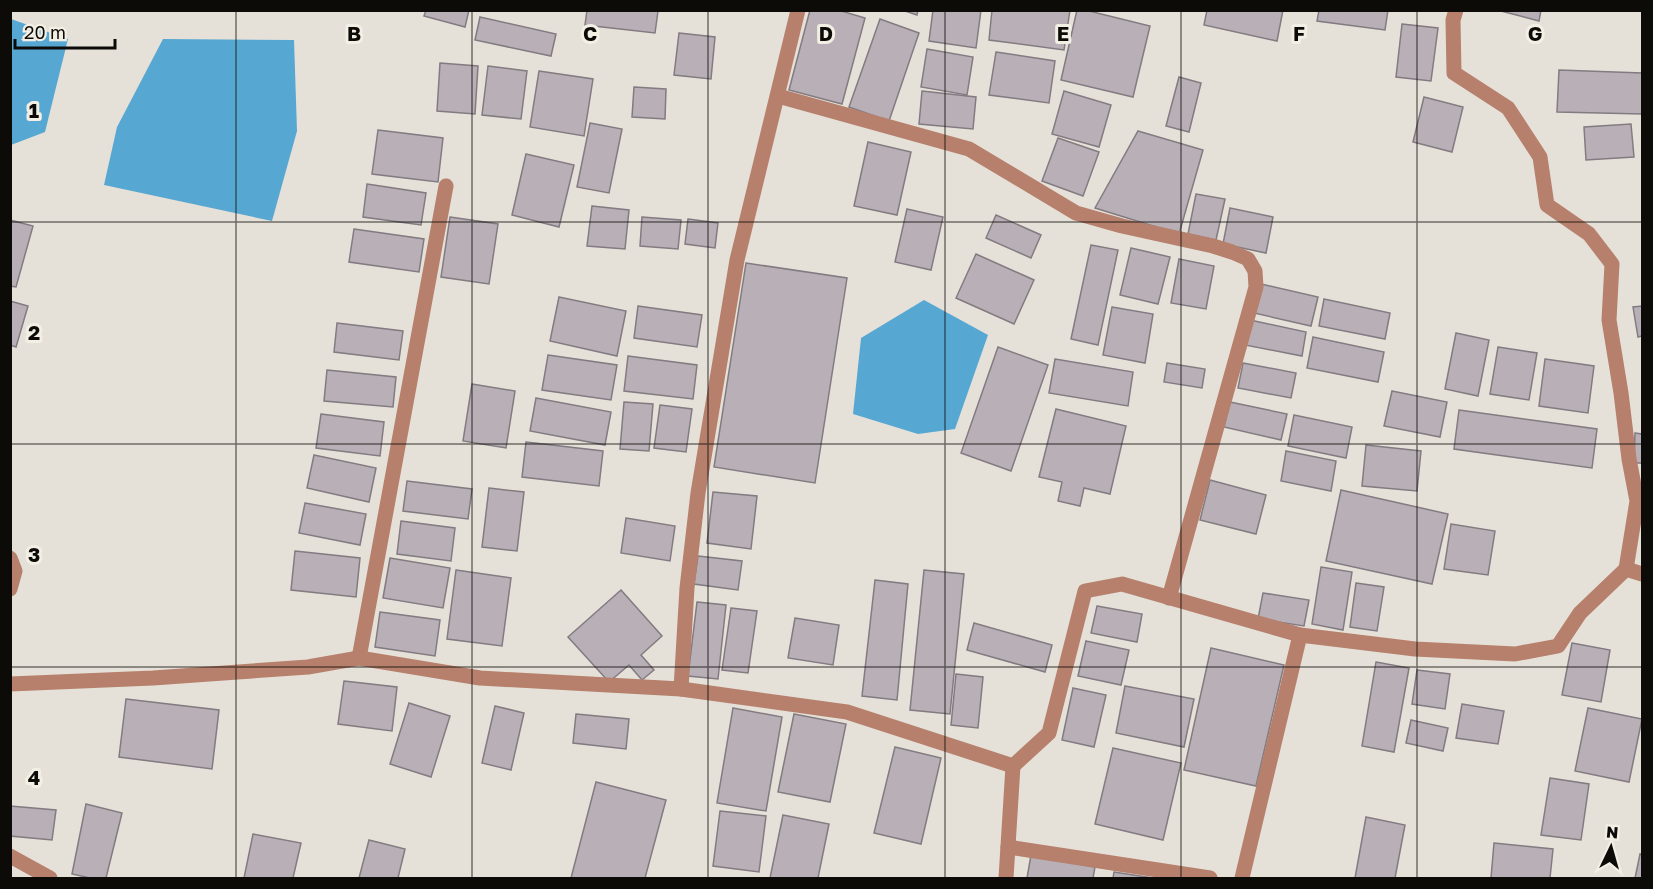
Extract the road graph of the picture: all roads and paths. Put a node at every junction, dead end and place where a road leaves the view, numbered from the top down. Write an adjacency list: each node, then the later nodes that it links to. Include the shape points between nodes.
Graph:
1 (798, 10): 3 (street)
2 (1456, 10): 6 (street, via 1454,73 1508,108 1540,157 1547,205 1589,234 1612,264 1609,320 1637,501)
3 (778, 96): 9 (street, via 969,149 1076,213 1213,246 1248,260 1255,271 1256,287); 13 (street, via 737,260 698,493)
4 (446, 186): 11 (street)
5 (10, 558): 8 (street, via 15,571)
6 (1626, 569): 7 (street); 10 (street, via 1580,613 1558,646 1515,654 1415,649)
7 (1642, 574)
8 (10, 589)
9 (1169, 598): 10 (street); 14 (street, via 1122,584 1085,591 1049,733)
10 (1300, 635): 20 (street)
11 (359, 658): 12 (street, via 308,667); 13 (street, via 480,678)
12 (10, 684)
13 (681, 689): 14 (street, via 847,712)
14 (1013, 766): 15 (street)
15 (1008, 847): 18 (street); 19 (street)
16 (10, 856): 17 (street)
17 (50, 879)
18 (1006, 879)
19 (1210, 879)
20 (1242, 879)

